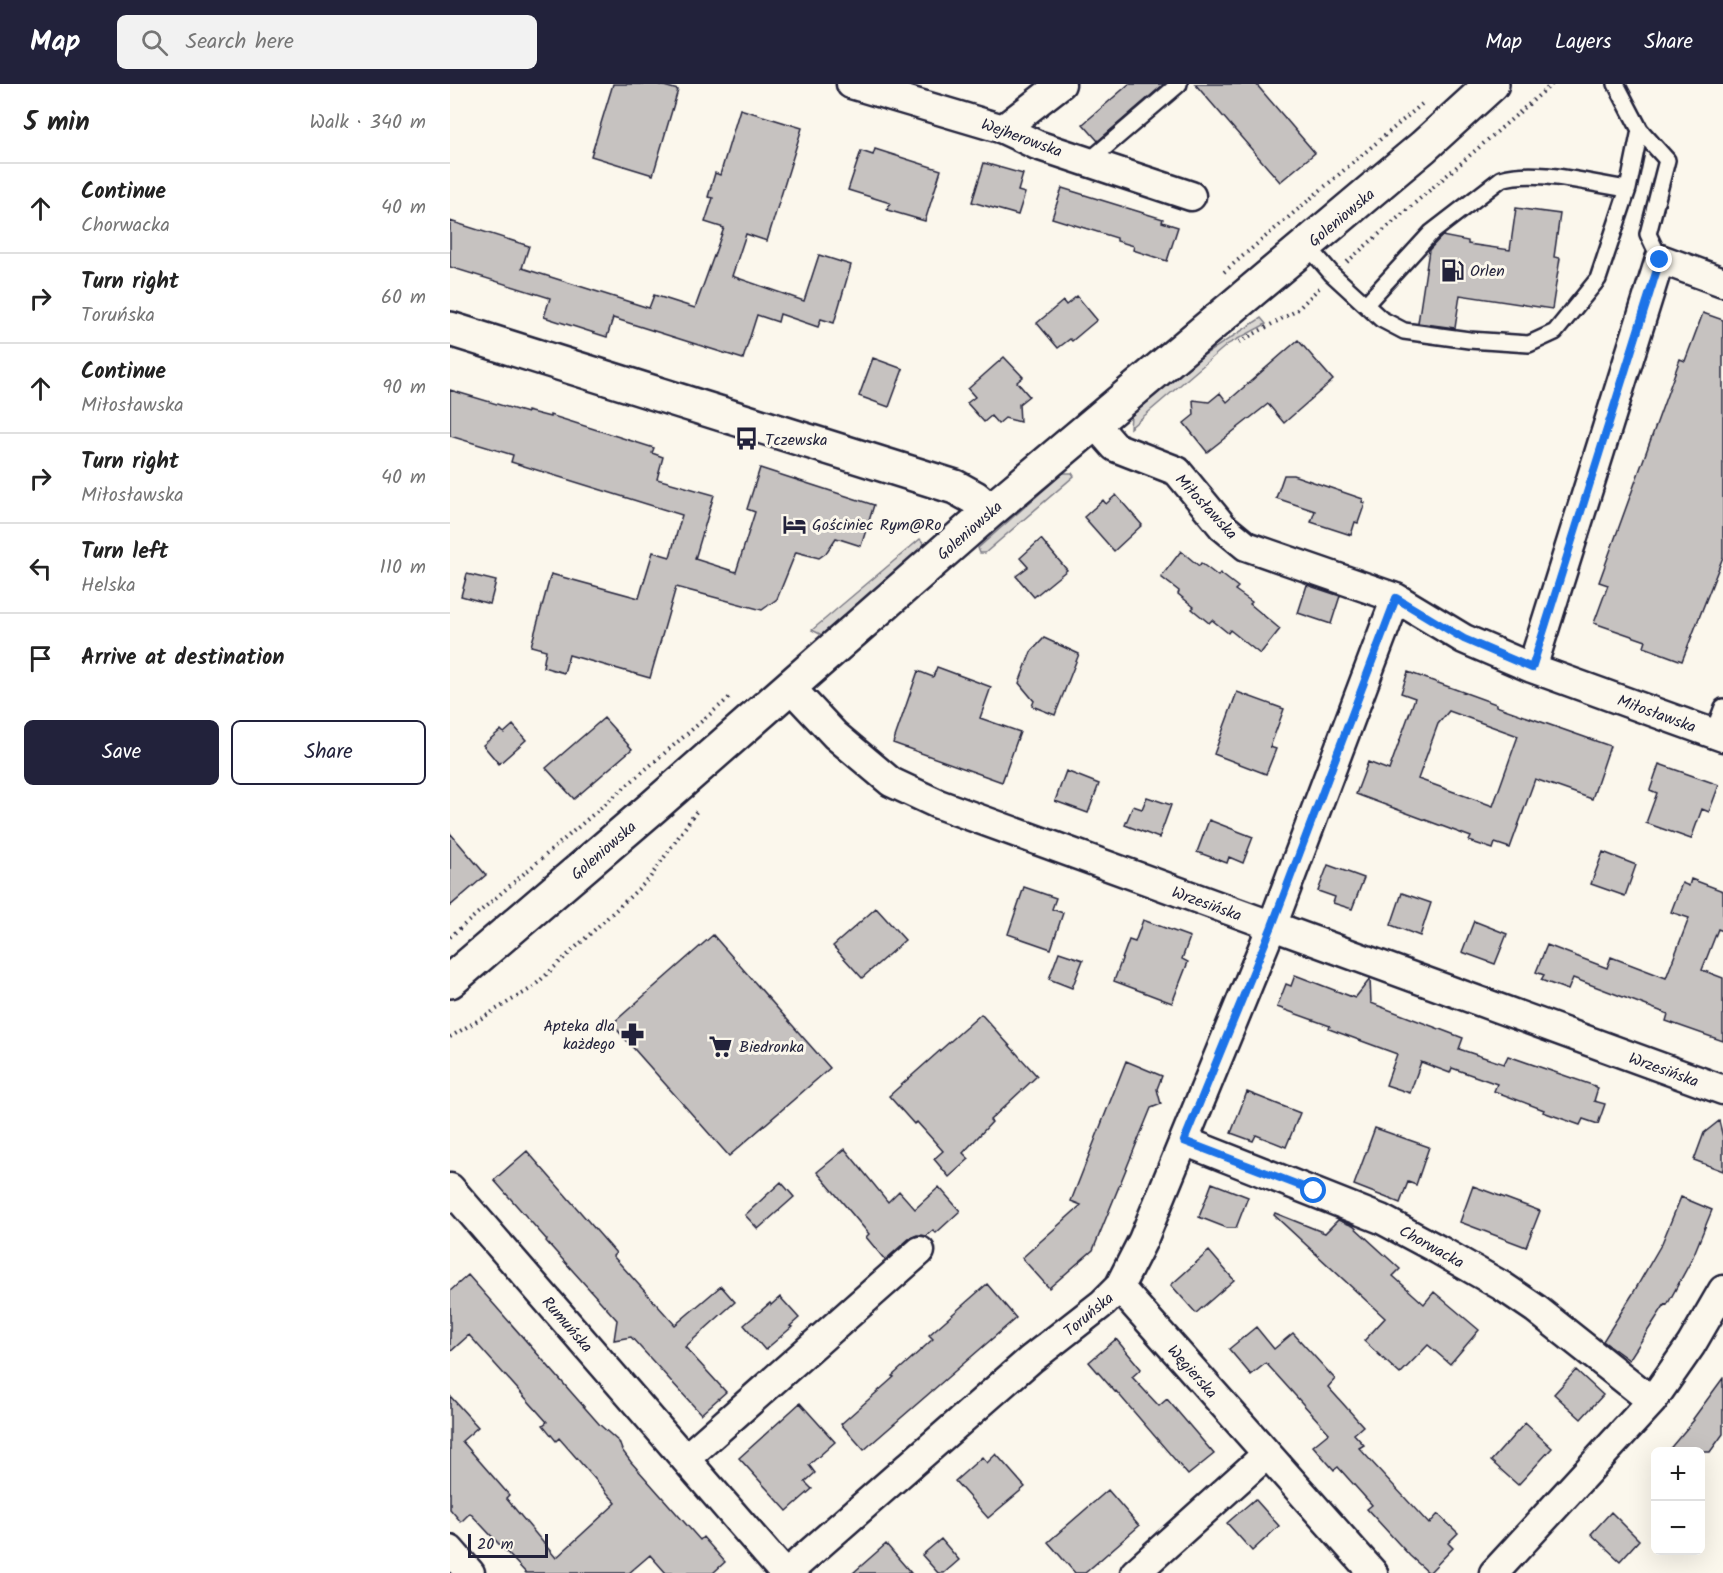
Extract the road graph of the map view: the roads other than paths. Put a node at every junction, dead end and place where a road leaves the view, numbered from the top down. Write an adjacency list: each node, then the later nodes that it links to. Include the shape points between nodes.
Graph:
1 (851, 84): 6 (street, Wejherowska)
2 (1061, 84): 6 (street)
3 (1179, 84): 8 (lane)
4 (1492, 84): 11 (street, Goleniowska)
5 (1616, 84): 7 (lane)
6 (1003, 129): 8 (street, Wejherowska, via 1037,145)
7 (1640, 130): 9 (lane); 12 (lane, via 1667,160 1648,234)
8 (1089, 161): 10 (street, Wejherowska)
9 (1628, 189): 14 (lane, via 1532,175 1501,179 1431,232); 14 (lane, via 1598,279 1555,332 1529,344 1404,331 1381,319)
10 (1191, 196)
11 (1307, 245): 14 (lane); 16 (street, Goleniowska)
12 (1660, 260): 13 (street); 19 (street)
13 (1723, 282)
14 (1366, 304)
15 (450, 329): 17 (street, via 956,487)
16 (1095, 424): 17 (street, Goleniowska); 18 (street, Miłosławska, via 1115,447 1177,471 1223,527 1246,546)
17 (990, 511): 20 (street, Goleniowska)
18 (1396, 598): 19 (street, Miłosławska, via 1464,639); 22 (street)
19 (1532, 668): 21 (street, Miłosławska)
20 (790, 687): 22 (street, Wrzesińska, via 835,735 891,782 938,804); 23 (street, Goleniowska)
21 (1720, 725)
22 (1272, 926): 24 (street, Wrzesińska); 25 (street, Toruńska)
23 (450, 981)
24 (1723, 1090)
25 (1184, 1141): 28 (street, Toruńska); 30 (street, Chorwacka, via 1381,1219 1439,1250 1536,1309)
26 (450, 1188): 32 (street, Rumuńska)
27 (920, 1251): 32 (street)
28 (1119, 1287): 31 (street, Węgierska); 35 (street, Toruńska)
29 (1723, 1290): 30 (street)
30 (1652, 1401): 38 (street)
31 (1268, 1454): 36 (street); 37 (street, Węgierska)
32 (685, 1459): 35 (street, Rumuńska)
33 (450, 1550): 34 (street)
34 (470, 1573)
35 (786, 1573)
36 (1135, 1573)
37 (1373, 1573)
38 (1494, 1573)

